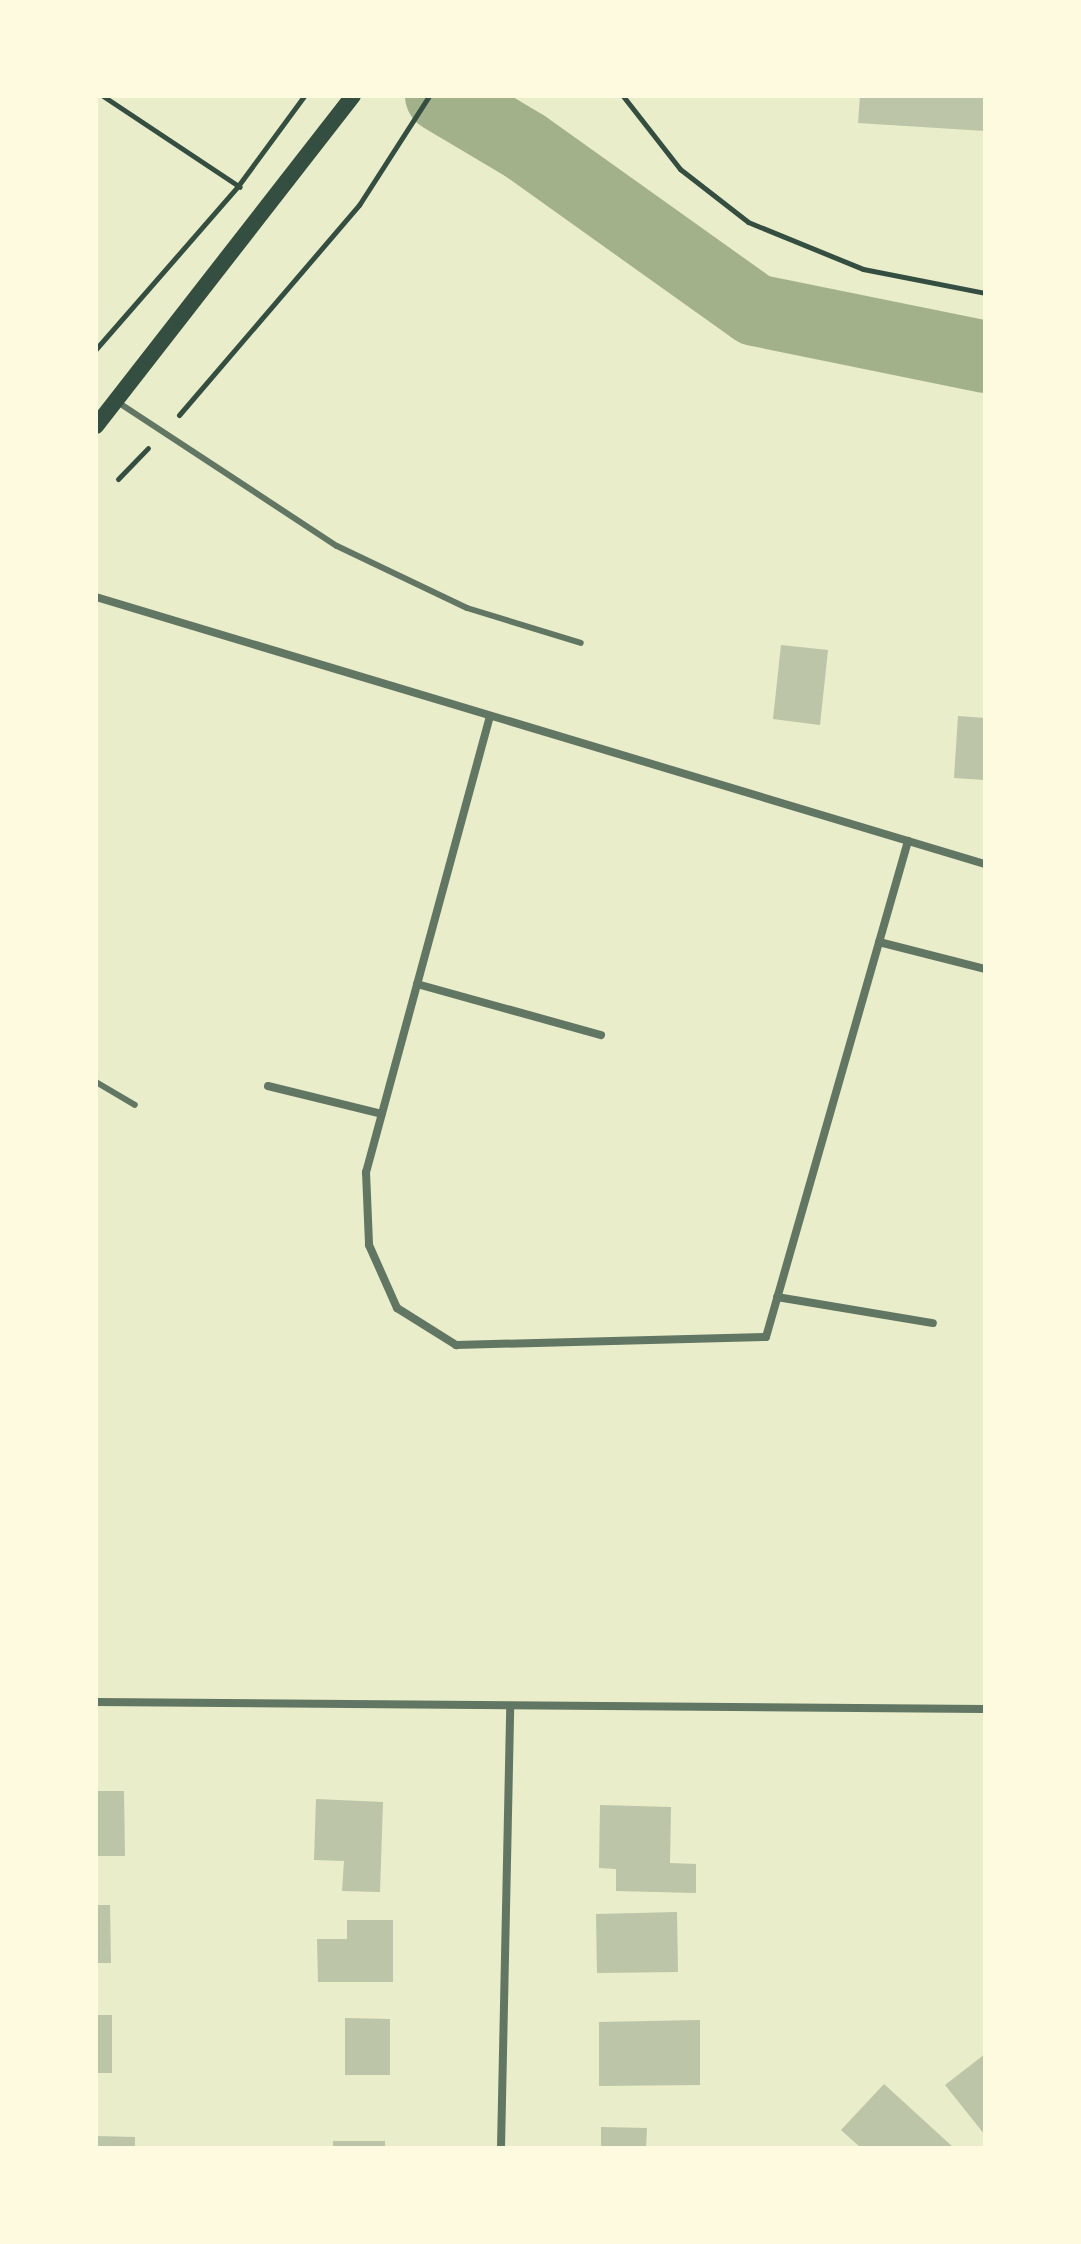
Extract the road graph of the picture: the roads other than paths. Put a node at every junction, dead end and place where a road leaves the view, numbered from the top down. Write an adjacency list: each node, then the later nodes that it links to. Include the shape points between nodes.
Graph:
1 (353, 96): 2 (main road)
2 (116, 401): 3 (main road); 5 (lane, via 337,546 467,608)
3 (99, 417)
4 (96, 597): 6 (street)
5 (581, 643)
6 (490, 716): 7 (street); 11 (street)
7 (908, 841): 8 (street); 9 (street)
8 (985, 864)
9 (879, 942): 10 (street); 17 (street)
10 (985, 969)
11 (417, 984): 12 (street); 16 (street)
12 (601, 1035)
13 (96, 1082): 15 (lane)
14 (268, 1086): 16 (street)
15 (135, 1105)
16 (382, 1114): 17 (street, via 366,1172 369,1245 397,1308 456,1345 766,1337)
17 (777, 1297): 18 (street)
18 (933, 1323)
19 (96, 1702): 20 (street)
20 (510, 1708): 21 (street); 22 (street)
21 (985, 1709)
22 (501, 2148)

